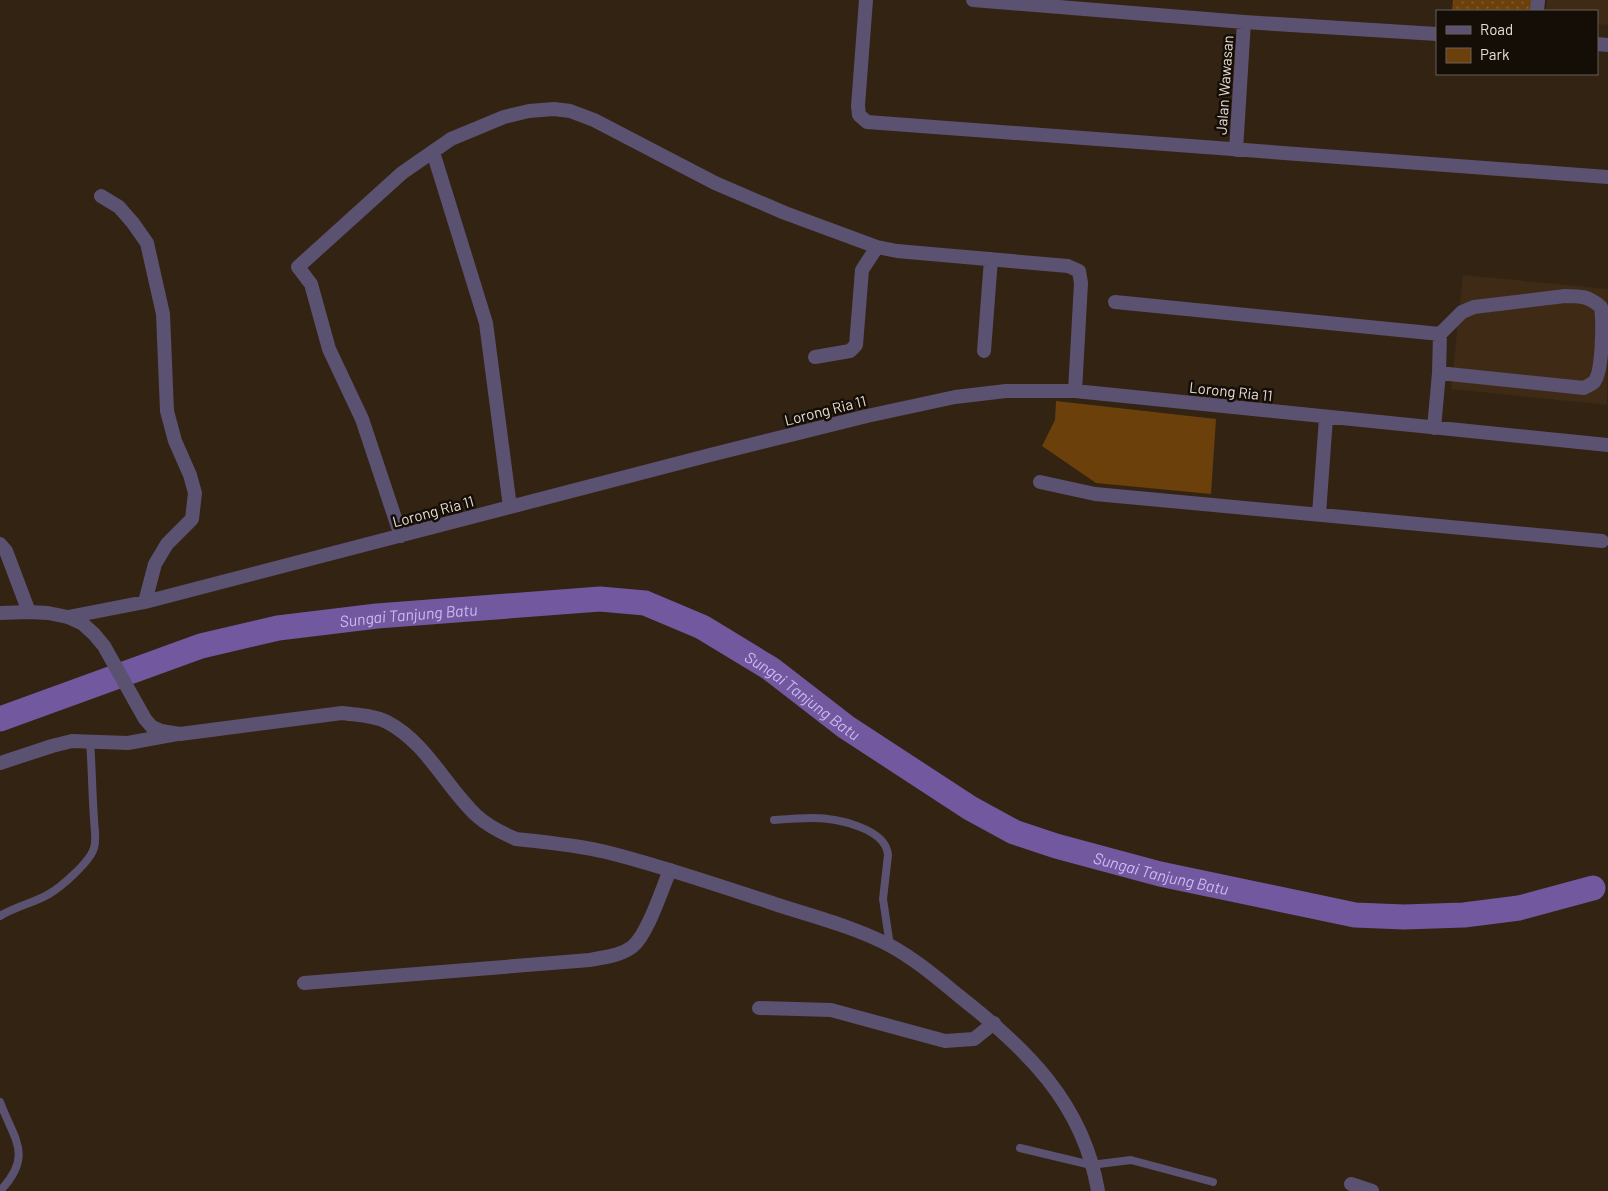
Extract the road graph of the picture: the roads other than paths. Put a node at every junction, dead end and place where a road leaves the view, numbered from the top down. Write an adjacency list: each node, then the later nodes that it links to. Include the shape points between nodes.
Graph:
1 (866, 0): 5 (street, via 858,106 859,114 867,122)
2 (973, 0): 3 (street)
3 (1244, 22): 4 (street); 5 (street, Jalan Wawasan)
4 (1436, 34)
5 (1236, 150): 7 (street)
6 (433, 152): 9 (street, via 451,139 504,118 529,111 570,111 594,120 715,183); 21 (street, via 486,323); 23 (street, via 402,173 298,267 310,284 329,349 362,419)
7 (1608, 177)
8 (101, 196): 26 (street, via 119,207 147,244 163,314 167,412 195,493 192,519 167,544 155,564)
9 (877, 247): 10 (street); 14 (street, via 862,270 856,345 850,351)
10 (991, 259): 13 (street); 16 (street, via 1068,266 1079,271 1082,283)
11 (1116, 302): 12 (street)
12 (1440, 334): 15 (street); 15 (street, via 1462,312 1474,307 1580,296 1601,307 1599,372 1594,383 1584,388)
13 (984, 351)
14 (815, 357)
15 (1439, 373): 18 (street)
16 (1075, 391): 17 (street, Lorong Ria 11); 21 (street, Lorong Ria 11, via 1006,391 955,397)
17 (1326, 418): 18 (street, Lorong Ria 11); 22 (street)
18 (1434, 428): 19 (street, Lorong Ria 11)
19 (1608, 446)
20 (1040, 482): 22 (street, via 1095,494)
21 (510, 507): 23 (street, Lorong Ria 11)
22 (1319, 514): 24 (street)
23 (401, 536): 26 (street, Lorong Ria 11)
24 (1602, 541)
25 (0, 544): 28 (street, via 6,550)
26 (145, 602): 29 (street, Lorong Ria 11)
27 (0, 612): 28 (street)
28 (29, 612): 29 (street)
29 (68, 617): 30 (street, via 94,634 152,727)
30 (180, 734): 31 (street, via 128,743); 34 (street, via 342,713 385,721 402,731 421,749 477,816 504,834 516,839 604,852)
31 (90, 741): 32 (street, via 72,741); 35 (lane, via 96,835 94,850 86,862 48,895)
32 (0, 763)
33 (774, 820): 36 (lane, via 814,818 841,821 868,830 884,842 888,855 883,899)
34 (670, 870): 36 (street, via 836,923); 37 (street, via 642,936 632,947 617,955 590,960)
35 (0, 916)
36 (890, 946): 39 (street, via 909,956)
37 (304, 983)
38 (759, 1008): 39 (street, via 831,1010 944,1041 974,1039)
39 (994, 1023): 42 (street, via 1050,1081 1076,1123)
40 (0, 1102): 45 (lane, via 19,1145 17,1168)
41 (1020, 1148): 42 (lane)
42 (1091, 1165): 43 (lane, via 1131,1160); 46 (street)
43 (1213, 1182)
44 (1351, 1184): 47 (street)
45 (0, 1191)
46 (1098, 1191)
47 (1372, 1191)

